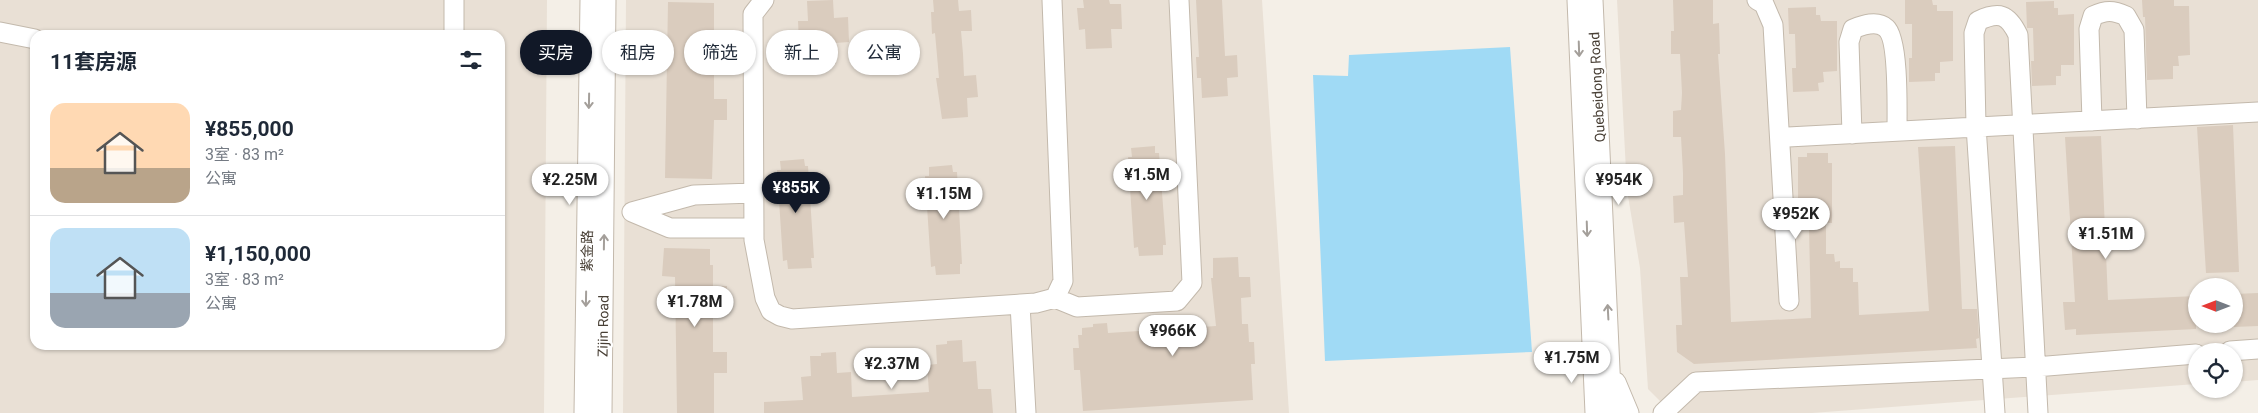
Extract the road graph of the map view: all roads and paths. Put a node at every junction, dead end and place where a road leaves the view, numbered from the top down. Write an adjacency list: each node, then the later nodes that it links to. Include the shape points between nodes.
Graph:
1 (454, 0): 10 (street)
2 (590, 0): 30 (street, 紫金路, one-way to 30)
3 (606, 0): 31 (street, Zijin Road, one-way to 3)
4 (764, 0): 19 (street, via 753,14)
5 (1052, 0): 21 (street, via 1064,281)
6 (1179, 0): 21 (street, via 1192,283 1177,302 1077,307)
7 (1577, 0): 27 (street, Quebeidong Road, one-way to 27)
8 (1593, 0): 27 (street, Quebeidong Road, one-way to 8)
9 (1757, 0): 22 (street, via 1764,4 1773,25)
10 (454, 30)
11 (0, 32): 12 (street)
12 (30, 38)
13 (2258, 112): 16 (street)
14 (2137, 119): 15 (street, via 2134,30 2126,16 2114,10 2093,16 2089,29)
15 (2092, 121)
16 (1898, 132): 17 (street); 17 (street, via 1894,43 1887,28 1875,23 1854,29 1850,42)
17 (1852, 134): 18 (street)
18 (1788, 138)
19 (754, 193): 20 (street); 20 (street, via 694,195 632,212 670,228)
20 (754, 228): 23 (street, via 765,298 771,311 780,316 792,319)
21 (1055, 298): 23 (street)
22 (1789, 301)
23 (1020, 304): 32 (street)
24 (2258, 349): 25 (street)
25 (2243, 350)
26 (2188, 355): 28 (street)
27 (1601, 366): 33 (street); 34 (street, Quebeidong Road); 35 (street, Quebeidong Road); 36 (street)
28 (2036, 367): 29 (street); 29 (street, via 2018,34 2011,20 1999,15 1978,21 1974,33 1976,126); 39 (street)
29 (1992, 369): 37 (street, via 1696,382); 38 (street)
30 (584, 413)
31 (602, 413)
32 (1026, 413)
33 (1581, 413)
34 (1595, 413)
35 (1612, 413)
36 (1629, 413)
37 (1663, 413)
38 (1995, 413)
39 (2038, 413)

